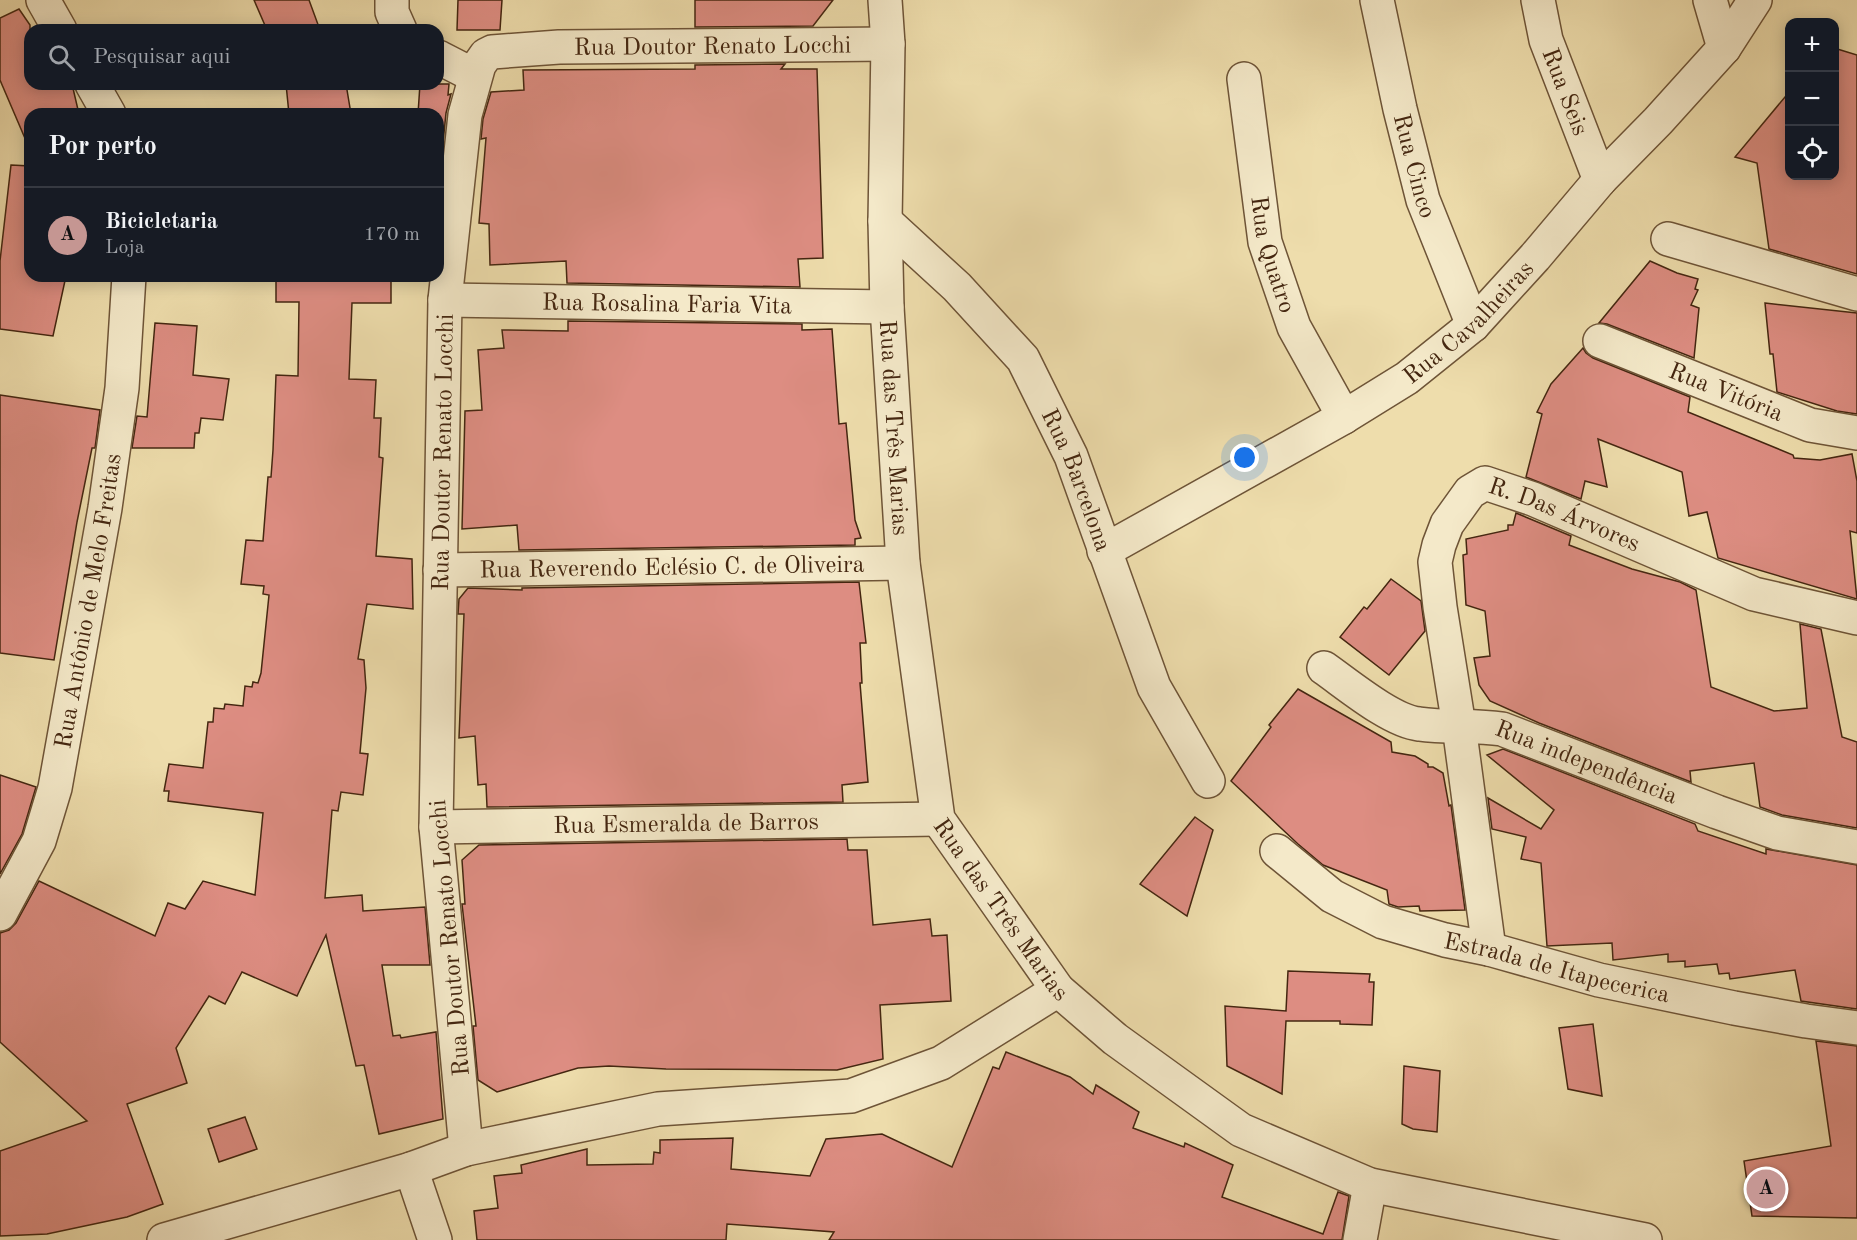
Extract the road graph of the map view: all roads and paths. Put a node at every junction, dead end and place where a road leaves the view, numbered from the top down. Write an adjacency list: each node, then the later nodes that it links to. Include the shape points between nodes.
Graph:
1 (43, 0): 8 (street)
2 (392, 0): 9 (street)
3 (885, 0): 10 (street, Rua das Três Marias)
4 (1377, 0): 24 (street, Rua Cinco, via 1423,200)
5 (1538, 0): 17 (street, Rua Seis, via 1546,40)
6 (1710, 0): 11 (street)
7 (1755, 0): 11 (street, Rua Cavalheiras)
8 (57, 24)
9 (397, 24)
10 (888, 44): 13 (street, Rua Doutor Renato Locchi, via 502,51 486,55); 18 (street, Rua das Três Marias)
11 (1724, 48): 17 (street, Rua Cavalheiras)
12 (444, 60): 13 (street)
13 (475, 76): 22 (street, Rua Doutor Renato Locchi, via 465,116)
14 (1244, 79): 26 (street, Rua Quatro, via 1265,242 1294,327)
15 (95, 90): 16 (street)
16 (106, 108)
17 (1600, 180): 24 (street, Rua Cavalheiras)
18 (885, 221): 23 (street, Rua das Três Marias); 28 (street, Rua Barcelona, via 957,287 1023,359 1071,456)
19 (1668, 239): 21 (street)
20 (129, 282): 39 (street, Rua Antônio de Melo Freitas, via 122,388 108,486 55,788 39,841)
21 (1857, 294)
22 (445, 300): 23 (street, Rua Rosalina Faria Vita); 30 (street, Rua Doutor Renato Locchi)
23 (887, 307): 29 (street, Rua das Três Marias)
24 (1473, 325): 26 (street, Rua Cavalheiras, via 1407,378)
25 (1600, 341): 27 (street, Rua Vitória, via 1810,425)
26 (1344, 417): 28 (street, Rua Cavalheiras)
27 (1857, 434)
28 (1104, 550): 34 (street, Rua Barcelona, via 1154,687)
29 (903, 563): 30 (street, Rua Reverendo Eclésio C. de Oliveira); 35 (street, Rua das Três Marias)
30 (440, 570): 36 (street, Rua Doutor Renato Locchi)
31 (1857, 618): 33 (street, R. Das Árvores, via 1754,594 1533,499 1485,483 1470,492 1447,524 1436,562)
32 (1324, 668): 33 (street, Rua independência, via 1396,716 1417,724)
33 (1459, 726): 37 (street, Rua independência, via 1502,729 1777,833); 40 (street)
34 (1208, 781)
35 (938, 819): 36 (street, Rua Esmeralda de Barros); 41 (street, Rua das Três Marias)
36 (436, 827): 43 (street, Rua Doutor Renato Locchi)
37 (1857, 847)
38 (1277, 851): 40 (street, Estrada de Itapecerica, via 1332,896 1383,922)
39 (0, 914)
40 (1489, 949): 42 (street, Estrada de Itapecerica, via 1599,980)
41 (1058, 990): 43 (street, via 941,1063 851,1096 658,1109); 45 (street, Rua das Três Marias, via 1115,1039 1241,1130)
42 (1857, 1028)
43 (466, 1149): 44 (street)
44 (411, 1169): 46 (street); 47 (street)
45 (1370, 1185): 48 (street); 49 (street, Rua das Três Marias)
46 (164, 1240)
47 (435, 1240)
48 (1360, 1240)
49 (1645, 1240)

